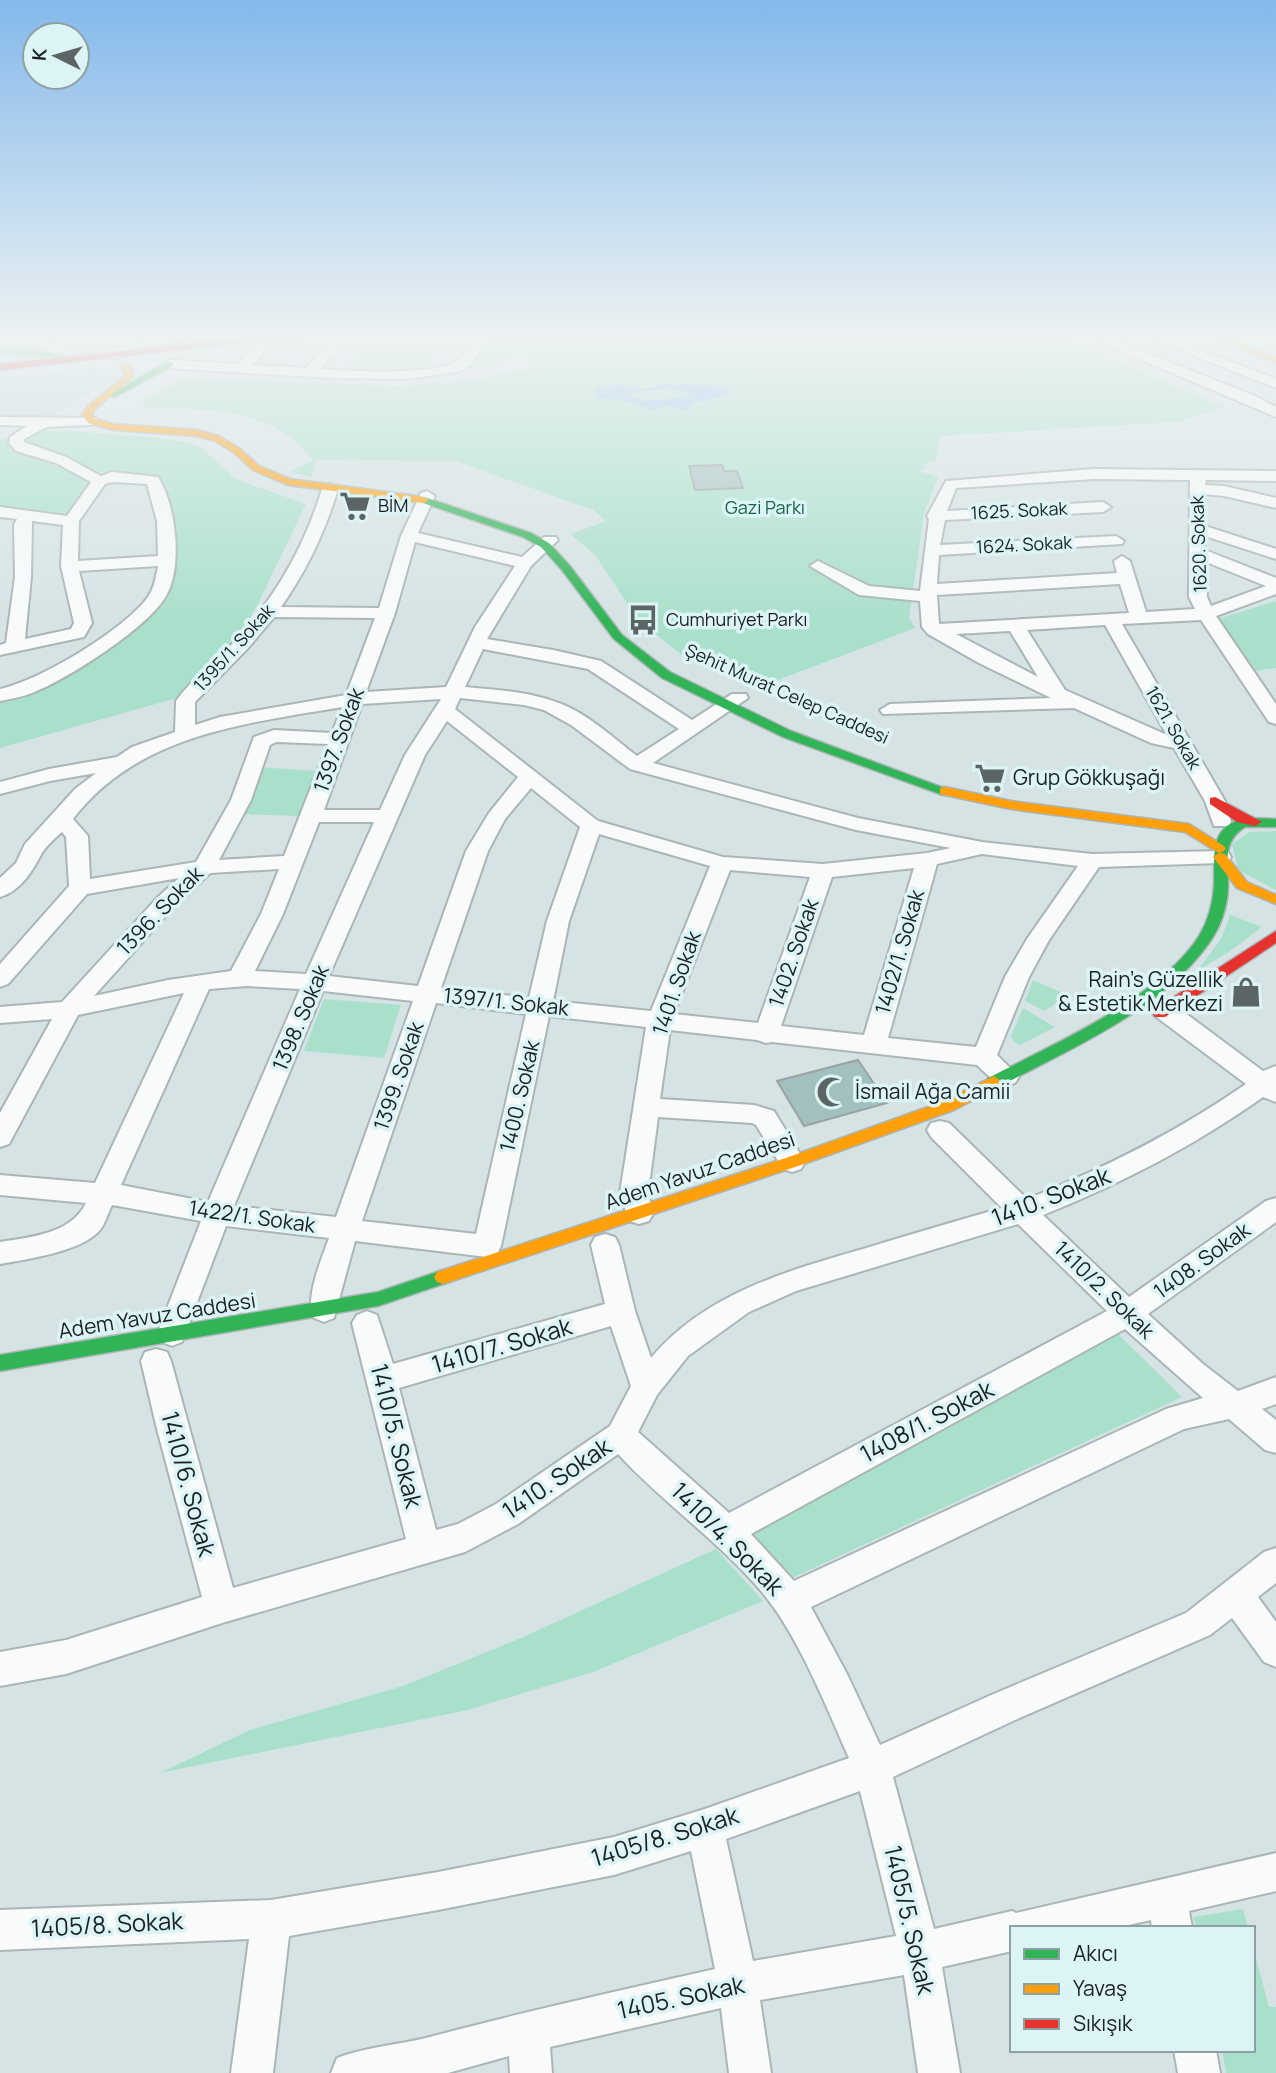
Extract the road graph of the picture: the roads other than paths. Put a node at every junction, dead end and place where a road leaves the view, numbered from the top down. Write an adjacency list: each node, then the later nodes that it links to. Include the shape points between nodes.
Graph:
1 (26, 431): 5 (street, via 17,437 21,448 61,460)
2 (165, 431): 7 (street, Şehit Murat Celep Caddesi, via 216,438 271,477)
3 (1094, 474): 6 (street); 12 (street, via 951,484); 14 (street)
4 (1276, 476): 6 (street)
5 (100, 481): 13 (street); 21 (street, via 112,477 153,480 161,497)
6 (1198, 482): 9 (street); 15 (street, 1620. Sokak)
7 (330, 489): 8 (street, Şehit Murat Celep Caddesi); 28 (street, 1395/1. Sokak, via 298,569)
8 (427, 498): 16 (street, 1397. Sokak); 17 (street, Şehit Murat Celep Caddesi, via 471,509)
9 (1276, 503)
10 (0, 512): 11 (street)
11 (27, 514): 13 (street); 36 (street, via 22,525 23,577)
12 (935, 516): 14 (street, 1625. Sokak); 18 (street)
13 (71, 521): 23 (street)
14 (1110, 524): 18 (street, 1624. Sokak); 25 (street)
15 (1196, 528): 19 (street, 1620. Sokak); 20 (street)
16 (409, 536): 22 (street); 29 (street, 1397. Sokak)
17 (547, 543): 22 (street, 1398. Sokak); 41 (street, Şehit Murat Celep Caddesi, via 577,563 646,645)
18 (932, 550): 27 (street)
19 (1198, 553): 26 (street); 30 (street, 1620. Sokak, via 1198,597)
20 (1276, 554)
21 (167, 561): 23 (street); 38 (street, via 160,594 145,614 38,683)
22 (525, 563): 35 (street, 1398. Sokak)
23 (69, 566): 36 (street, via 82,629 78,634)
24 (818, 566): 27 (street, via 865,591)
25 (1127, 578): 27 (street); 31 (street)
26 (1276, 586): 30 (street)
27 (930, 594): 34 (street, via 928,618)
28 (269, 612): 29 (street); 46 (street, 1395/1. Sokak, via 186,701)
29 (386, 613): 39 (street, 1397. Sokak)
30 (1206, 614): 31 (street); 44 (street, 1620. Sokak)
31 (1139, 618): 32 (street)
32 (1111, 621): 33 (street); 48 (street, 1621. Sokak)
33 (1016, 627): 34 (street); 37 (street)
34 (933, 630): 37 (street)
35 (476, 643): 40 (street, 1398. Sokak); 45 (street, via 594,665)
36 (8, 648)
37 (1058, 694): 42 (street)
38 (0, 695)
39 (354, 698): 40 (street); 46 (street, via 220,723); 47 (street, 1397. Sokak)
40 (449, 701): 50 (street, via 525,699 551,706); 51 (street); 54 (street, 1398. Sokak, via 415,755)
41 (733, 702): 45 (street); 58 (street, Şehit Murat Celep Caddesi, via 964,785); 58 (street, Şehit Murat Celep Caddesi, via 799,739 938,790 1011,805)
42 (1076, 703): 43 (street); 48 (street, via 1158,739)
43 (890, 710)
44 (1276, 718)
45 (692, 729): 50 (street)
46 (185, 735): 49 (street, via 139,751)
47 (339, 739): 53 (street, 1397. Sokak); 65 (street, 1396. Sokak, via 274,736 261,741 241,800)
48 (1182, 743): 58 (street, 1621. Sokak)
49 (124, 762): 52 (street); 55 (street, via 82,793)
50 (637, 765): 59 (street, via 856,824)
51 (530, 776): 57 (street); 76 (street, 1399. Sokak, via 496,817 477,850)
52 (0, 788)
53 (311, 816): 54 (street); 62 (street, 1397. Sokak)
54 (387, 816): 74 (street, 1398. Sokak)
55 (62, 820): 64 (street, via 33,849); 68 (street, via 77,836)
56 (1276, 823): 58 (street)
57 (591, 825): 63 (street); 77 (street, 1400. Sokak, via 558,921)
58 (1227, 830): 61 (street); 70 (street, via 1236,882); 85 (street, Adem Yavuz Caddesi, via 1217,912 1203,943 1187,961 1170,979 1134,1003)
59 (982, 848): 60 (street); 61 (street)
60 (928, 860): 66 (street); 83 (street, 1402/1. Sokak)
61 (1092, 861): 84 (street, via 1022,967)
62 (292, 862): 65 (street); 72 (street, 1397. Sokak)
63 (722, 863): 66 (street); 81 (street, 1401. Sokak)
64 (26, 866): 67 (street); 69 (street)
65 (204, 867): 68 (street); 78 (street, 1396. Sokak)
66 (822, 871): 82 (street, 1402. Sokak)
67 (0, 872)
68 (80, 888): 73 (street)
69 (0, 890)
70 (1276, 900)
71 (1276, 936): 80 (street)
72 (239, 978): 74 (street, 1397/1. Sokak); 75 (street, 1397/1. Sokak)
73 (0, 979)
74 (317, 982): 76 (street, 1397/1. Sokak); 95 (street, 1398. Sokak)
75 (200, 983): 78 (street, 1397/1. Sokak); 92 (street)
76 (428, 994): 77 (street, 1397/1. Sokak); 97 (street, 1399. Sokak)
77 (540, 1005): 81 (street, 1397/1. Sokak); 100 (street, 1400. Sokak)
78 (70, 1008): 79 (street, 1397/1. Sokak); 89 (street, 1396. Sokak)
79 (0, 1015)
80 (1154, 1016): 86 (street)
81 (659, 1021): 82 (street, 1397/1. Sokak); 87 (street, 1401. Sokak)
82 (766, 1035): 83 (street, 1397/1. Sokak)
83 (874, 1044): 84 (street, 1397/1. Sokak)
84 (984, 1057): 85 (street)
85 (1006, 1077): 90 (street, Adem Yavuz Caddesi, via 914,1120)
86 (1272, 1084): 94 (street, 1410. Sokak, via 1135,1164)
87 (646, 1107): 90 (street, via 765,1118); 96 (street, 1401. Sokak, via 634,1193)
88 (937, 1131): 94 (street, 1410/2. Sokak)
89 (0, 1137)
90 (792, 1162): 96 (street, Adem Yavuz Caddesi)
91 (0, 1185): 92 (street, 1422/1. Sokak)
92 (105, 1194): 95 (street, 1422/1. Sokak); 99 (street, via 90,1223 75,1236)
93 (1276, 1208): 102 (street, 1408. Sokak)
94 (1022, 1212): 102 (street, 1410/2. Sokak); 108 (street, 1410. Sokak, via 799,1279 739,1304 678,1347)
95 (217, 1214): 97 (street, 1422/1. Sokak); 104 (street, 1398. Sokak)
96 (639, 1214): 100 (street, Adem Yavuz Caddesi)
97 (345, 1230): 100 (street, 1422/1. Sokak); 103 (street, 1399. Sokak, via 331,1273)
98 (608, 1244): 101 (street)
99 (0, 1253)
100 (491, 1253): 103 (street, Adem Yavuz Caddesi, via 378,1299)
101 (621, 1311): 107 (street, 1410/7. Sokak); 108 (street)
102 (1128, 1313): 110 (street, 1410/2. Sokak, via 1184,1367); 113 (street, 1408/1. Sokak)
103 (354, 1320): 104 (street, Adem Yavuz Caddesi); 107 (street, 1410/5. Sokak)
104 (172, 1334): 106 (street, Adem Yavuz Caddesi)
105 (156, 1361): 118 (street, 1410/6. Sokak)
106 (0, 1363)
107 (382, 1380): 114 (street, 1410/5. Sokak)
108 (646, 1386): 111 (street, 1410. Sokak)
109 (1276, 1390): 110 (street)
110 (1236, 1405): 112 (street, 1410/2. Sokak); 117 (street, via 1177,1419)
111 (621, 1435): 113 (street, 1410/4. Sokak); 114 (street, 1410. Sokak, via 507,1514 465,1537)
112 (1276, 1440)
113 (726, 1531): 117 (street, 1410/4. Sokak)
114 (425, 1549): 118 (street, 1410. Sokak)
115 (1276, 1563): 116 (street, 1405/8. Sokak)
116 (1236, 1595): 119 (street); 121 (street, 1405/8. Sokak, via 1198,1623)
117 (789, 1600): 121 (street, 1410/4. Sokak)
118 (222, 1607): 120 (street, 1410. Sokak, via 66,1657)
119 (1276, 1650)
120 (0, 1669)
121 (872, 1768): 122 (street, 1405/8. Sokak); 129 (street, 1405/5. Sokak)
122 (705, 1828): 125 (street, 1405/8. Sokak, via 614,1856); 130 (street)
123 (1276, 1872): 124 (street)
124 (1169, 1912): 126 (street)
125 (271, 1919): 127 (street, 1405/8. Sokak); 133 (street)
126 (1046, 1926)
127 (0, 1930)
128 (1010, 1931): 129 (street, 1405. Sokak)
129 (920, 1952): 130 (street, 1405. Sokak); 137 (street, 1405/5. Sokak)
130 (738, 1984): 131 (street, 1405. Sokak); 136 (street)
131 (528, 2031): 134 (street, 1405. Sokak); 135 (street)
132 (1195, 2052): 138 (street)
133 (252, 2073)
134 (352, 2073)
135 (531, 2073)
136 (750, 2073)
137 (939, 2073)
138 (1199, 2073)

